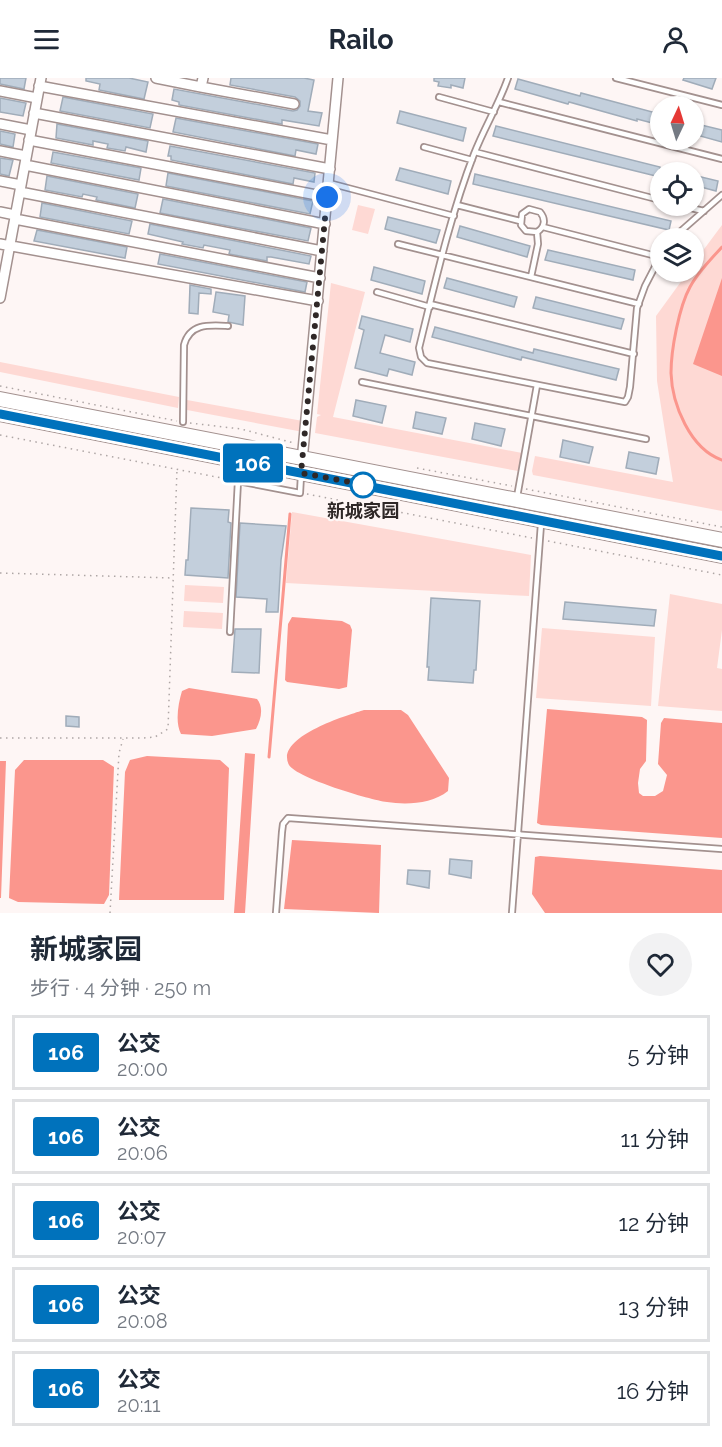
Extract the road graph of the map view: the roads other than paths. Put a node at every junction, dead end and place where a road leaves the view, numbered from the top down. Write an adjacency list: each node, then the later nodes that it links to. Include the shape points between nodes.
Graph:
1 (156, 78): 6 (street)
2 (338, 78): 17 (street)
3 (508, 78): 10 (lane)
4 (616, 78): 12 (lane)
5 (40, 82): 9 (street); 17 (street)
6 (202, 82): 11 (street)
7 (0, 91): 9 (street)
8 (439, 97): 13 (lane)
9 (37, 98): 14 (street)
10 (499, 102): 13 (lane); 21 (lane)
11 (294, 104)
12 (722, 105)
13 (494, 112): 20 (lane)
14 (34, 113): 16 (street); 24 (street)
15 (0, 124): 16 (street)
16 (30, 135): 23 (street); 29 (street)
17 (333, 140): 24 (street)
18 (424, 147): 22 (lane)
19 (0, 151): 23 (street)
20 (475, 152): 22 (lane); 30 (lane)
21 (722, 159)
22 (472, 160): 31 (lane)
23 (26, 161): 27 (street); 38 (street)
24 (330, 169): 26 (street)
25 (0, 182): 27 (street)
26 (329, 183): 29 (street); 34 (lane)
27 (20, 189): 36 (street); 44 (street)
28 (722, 195): 32 (lane)
29 (327, 197): 38 (street)
30 (650, 197)
31 (457, 205): 34 (lane); 37 (lane)
32 (704, 211)
33 (0, 212): 36 (street)
34 (454, 216): 45 (lane)
35 (698, 216): 40 (lane)
36 (15, 217): 43 (street); 49 (street)
37 (520, 221): 39 (lane, via 525,211 537,210 544,219); 41 (lane, via 526,231)
38 (325, 224): 44 (street)
39 (543, 227): 41 (lane); 46 (lane)
40 (684, 228)
41 (537, 232): 48 (lane)
42 (398, 244): 45 (lane)
43 (5, 245): 51 (street); 52 (street)
44 (322, 251): 49 (street)
45 (442, 254): 48 (lane); 54 (lane)
46 (650, 254)
47 (650, 276): 53 (lane)
48 (531, 277): 53 (lane)
49 (320, 278): 52 (street)
50 (377, 292): 54 (lane)
51 (0, 298)
52 (318, 302): 64 (street)
53 (639, 304): 56 (lane)
54 (430, 306): 56 (lane); 58 (lane, via 419,348 427,363)
55 (228, 326): 62 (lane, via 201,326 187,336)
56 (634, 354): 58 (lane, via 625,402)
57 (362, 382): 61 (lane)
58 (537, 385): 61 (lane)
59 (0, 399): 64 (main road)
60 (0, 414): 65 (main road)
61 (532, 416): 63 (lane); 66 (lane)
62 (183, 422)
63 (646, 439)
64 (303, 452): 65 (street); 66 (main road)
65 (301, 473): 67 (main road); 71 (lane, via 300,493 238,481)
66 (517, 494): 67 (lane); 69 (main road)
67 (513, 514): 68 (main road)
68 (542, 520): 70 (main road); 72 (lane)
69 (722, 540)
70 (722, 556)
71 (230, 632)
72 (518, 834): 73 (lane); 74 (lane, via 288,818 283,824); 75 (lane)
73 (722, 849)
74 (276, 913)
75 (512, 913)

